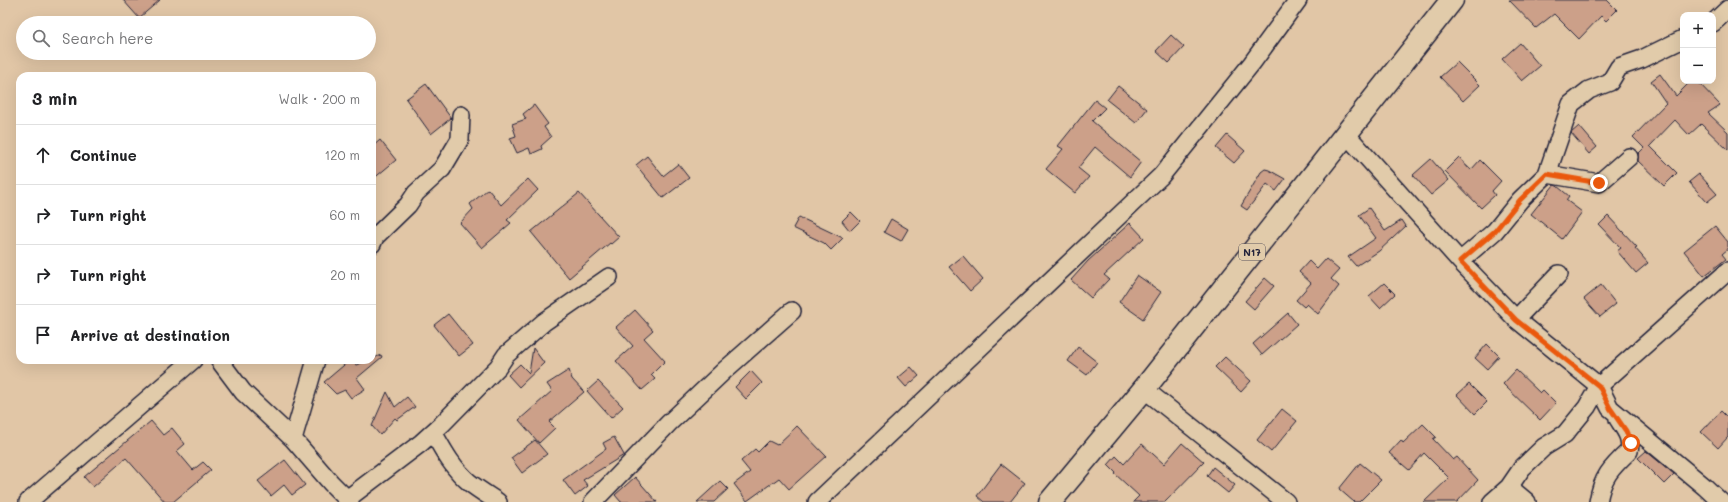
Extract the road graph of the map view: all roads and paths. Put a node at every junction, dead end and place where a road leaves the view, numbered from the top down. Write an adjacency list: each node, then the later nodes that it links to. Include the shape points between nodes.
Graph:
1 (1298, 0): 30 (street, via 1161,176)
2 (1452, 0): 7 (main road, N17)
3 (1728, 9): 4 (street)
4 (1716, 20)
5 (1680, 40): 9 (street, via 1619,67 1610,82 1589,90 1571,104)
6 (461, 115): 10 (street, via 460,139 446,164)
7 (1346, 134): 11 (street); 21 (main road, N17)
8 (1629, 157): 9 (street, via 1599,183)
9 (1547, 174): 11 (street, via 1520,200 1495,231)
10 (376, 237)
11 (1460, 261): 16 (street)
12 (1728, 271): 20 (street)
13 (1559, 274): 16 (street)
14 (609, 277): 23 (street, via 544,322 506,355 498,367)
15 (792, 311): 29 (street, via 684,409)
16 (1516, 320): 20 (street)
17 (189, 364): 27 (street)
18 (223, 364): 24 (street, via 243,392)
19 (315, 364): 24 (street)
20 (1599, 386): 22 (street); 25 (street, via 1565,434 1544,447 1522,468)
21 (1144, 389): 31 (main road, N17); 32 (street)
22 (1610, 408): 35 (street, via 1631,443 1629,452 1616,463 1601,484); 36 (street)
23 (433, 432): 26 (street); 28 (street, via 459,472)
24 (293, 439): 26 (street)
25 (1510, 495): 33 (street); 34 (street)
26 (348, 501)
27 (28, 502)
28 (498, 502)
29 (593, 502)
30 (817, 502)
31 (1050, 502)
32 (1286, 502)
33 (1492, 502)
34 (1527, 502)
35 (1598, 502)
36 (1721, 502)

